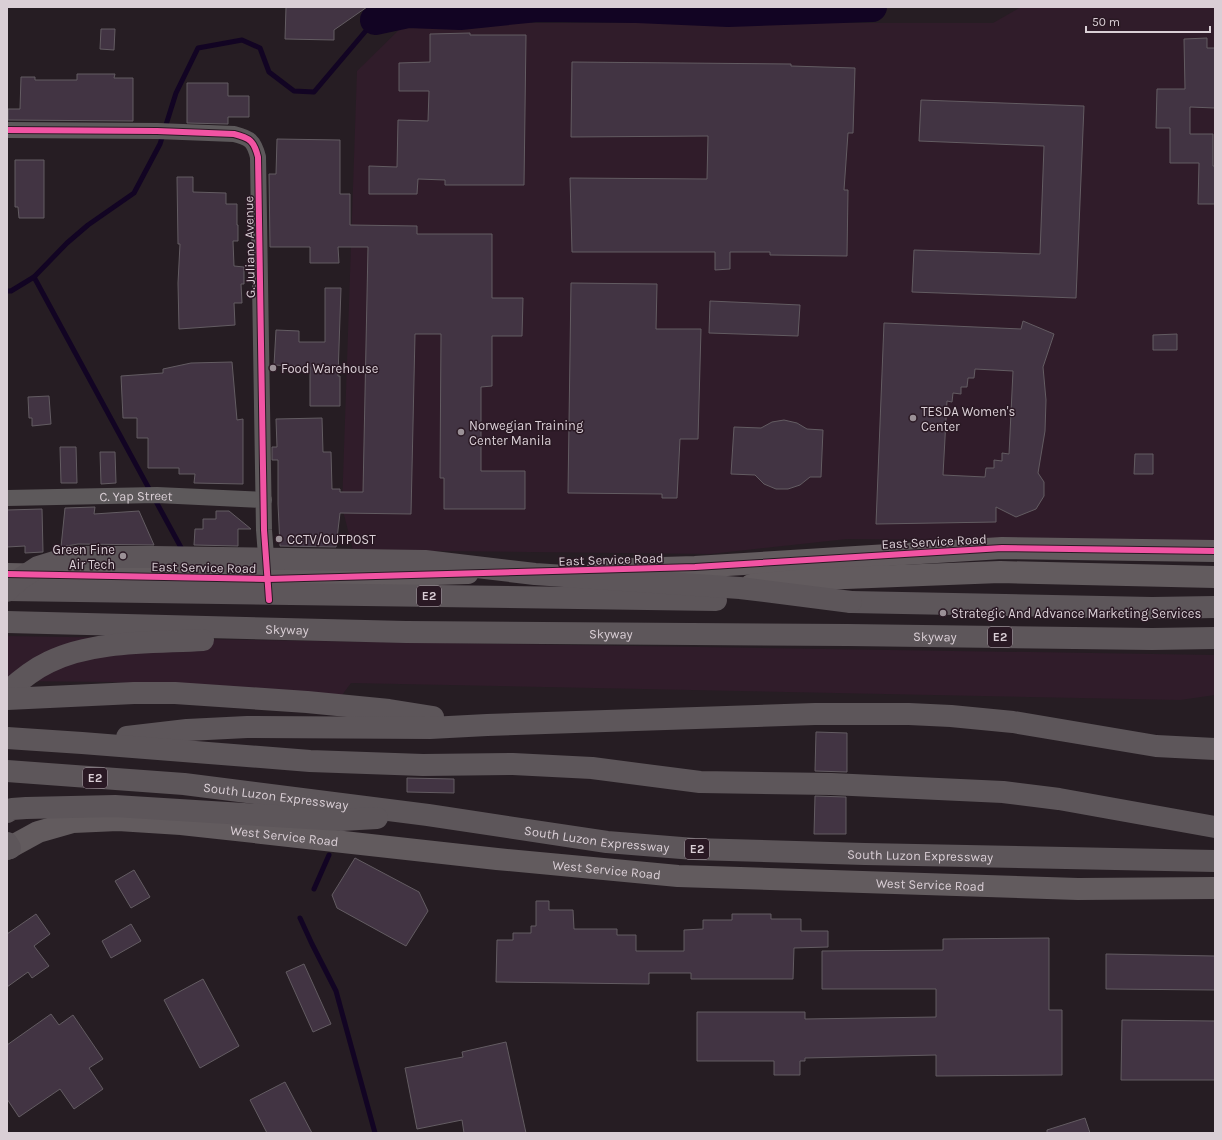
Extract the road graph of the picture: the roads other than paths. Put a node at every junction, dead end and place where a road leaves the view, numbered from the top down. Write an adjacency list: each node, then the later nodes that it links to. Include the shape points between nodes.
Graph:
1 (7, 130): 3 (street, G. Juliano Avenue, via 234,134 245,137 256,146)
2 (7, 498): 3 (street, C. Yap Street, via 157,495)
3 (264, 500): 8 (street, G. Juliano Avenue)
4 (1215, 550): 5 (main road, East Service Road, via 1002,548)
5 (820, 569): 7 (main road, East Service Road); 8 (main road, East Service Road, via 695,567)
6 (7, 574): 8 (main road, East Service Road)
7 (1215, 577)
8 (268, 590): 10 (main road, East Service Road)
9 (7, 591): 11 (highway, E2, bridge); 11 (highway, bridge, via 38,567 78,556 425,562 535,574 740,588)
10 (7, 598)
11 (851, 602): 12 (highway, E2)
12 (1215, 607)
13 (7, 622): 14 (highway, Skyway / E2)
14 (406, 632): 15 (highway, Skyway / E2); 16 (highway, via 129,644 92,649 49,662)
15 (1215, 638)
16 (7, 692)
17 (7, 699): 18 (highway, via 175,693 388,710)
18 (487, 725): 20 (highway, via 430,728 247,726 187,730); 21 (highway, via 815,714 921,714 1013,722 1156,746)
19 (7, 738): 20 (highway)
20 (82, 743): 25 (highway, via 310,761 423,765 513,764 592,768 700,782 831,784 1003,792 1060,799)
21 (1215, 749)
22 (7, 772): 24 (highway, South Luzon Expressway / E2, via 184,784)
23 (7, 812): 24 (highway, via 26,808 115,806 341,820)
24 (409, 813): 27 (highway, South Luzon Expressway / E2, via 607,842 694,849)
25 (1215, 827)
26 (8, 847): 28 (main road, West Service Road, via 38,832 73,822 118,820 181,824 678,876 1078,889)
27 (1215, 862)
28 (1215, 888)

